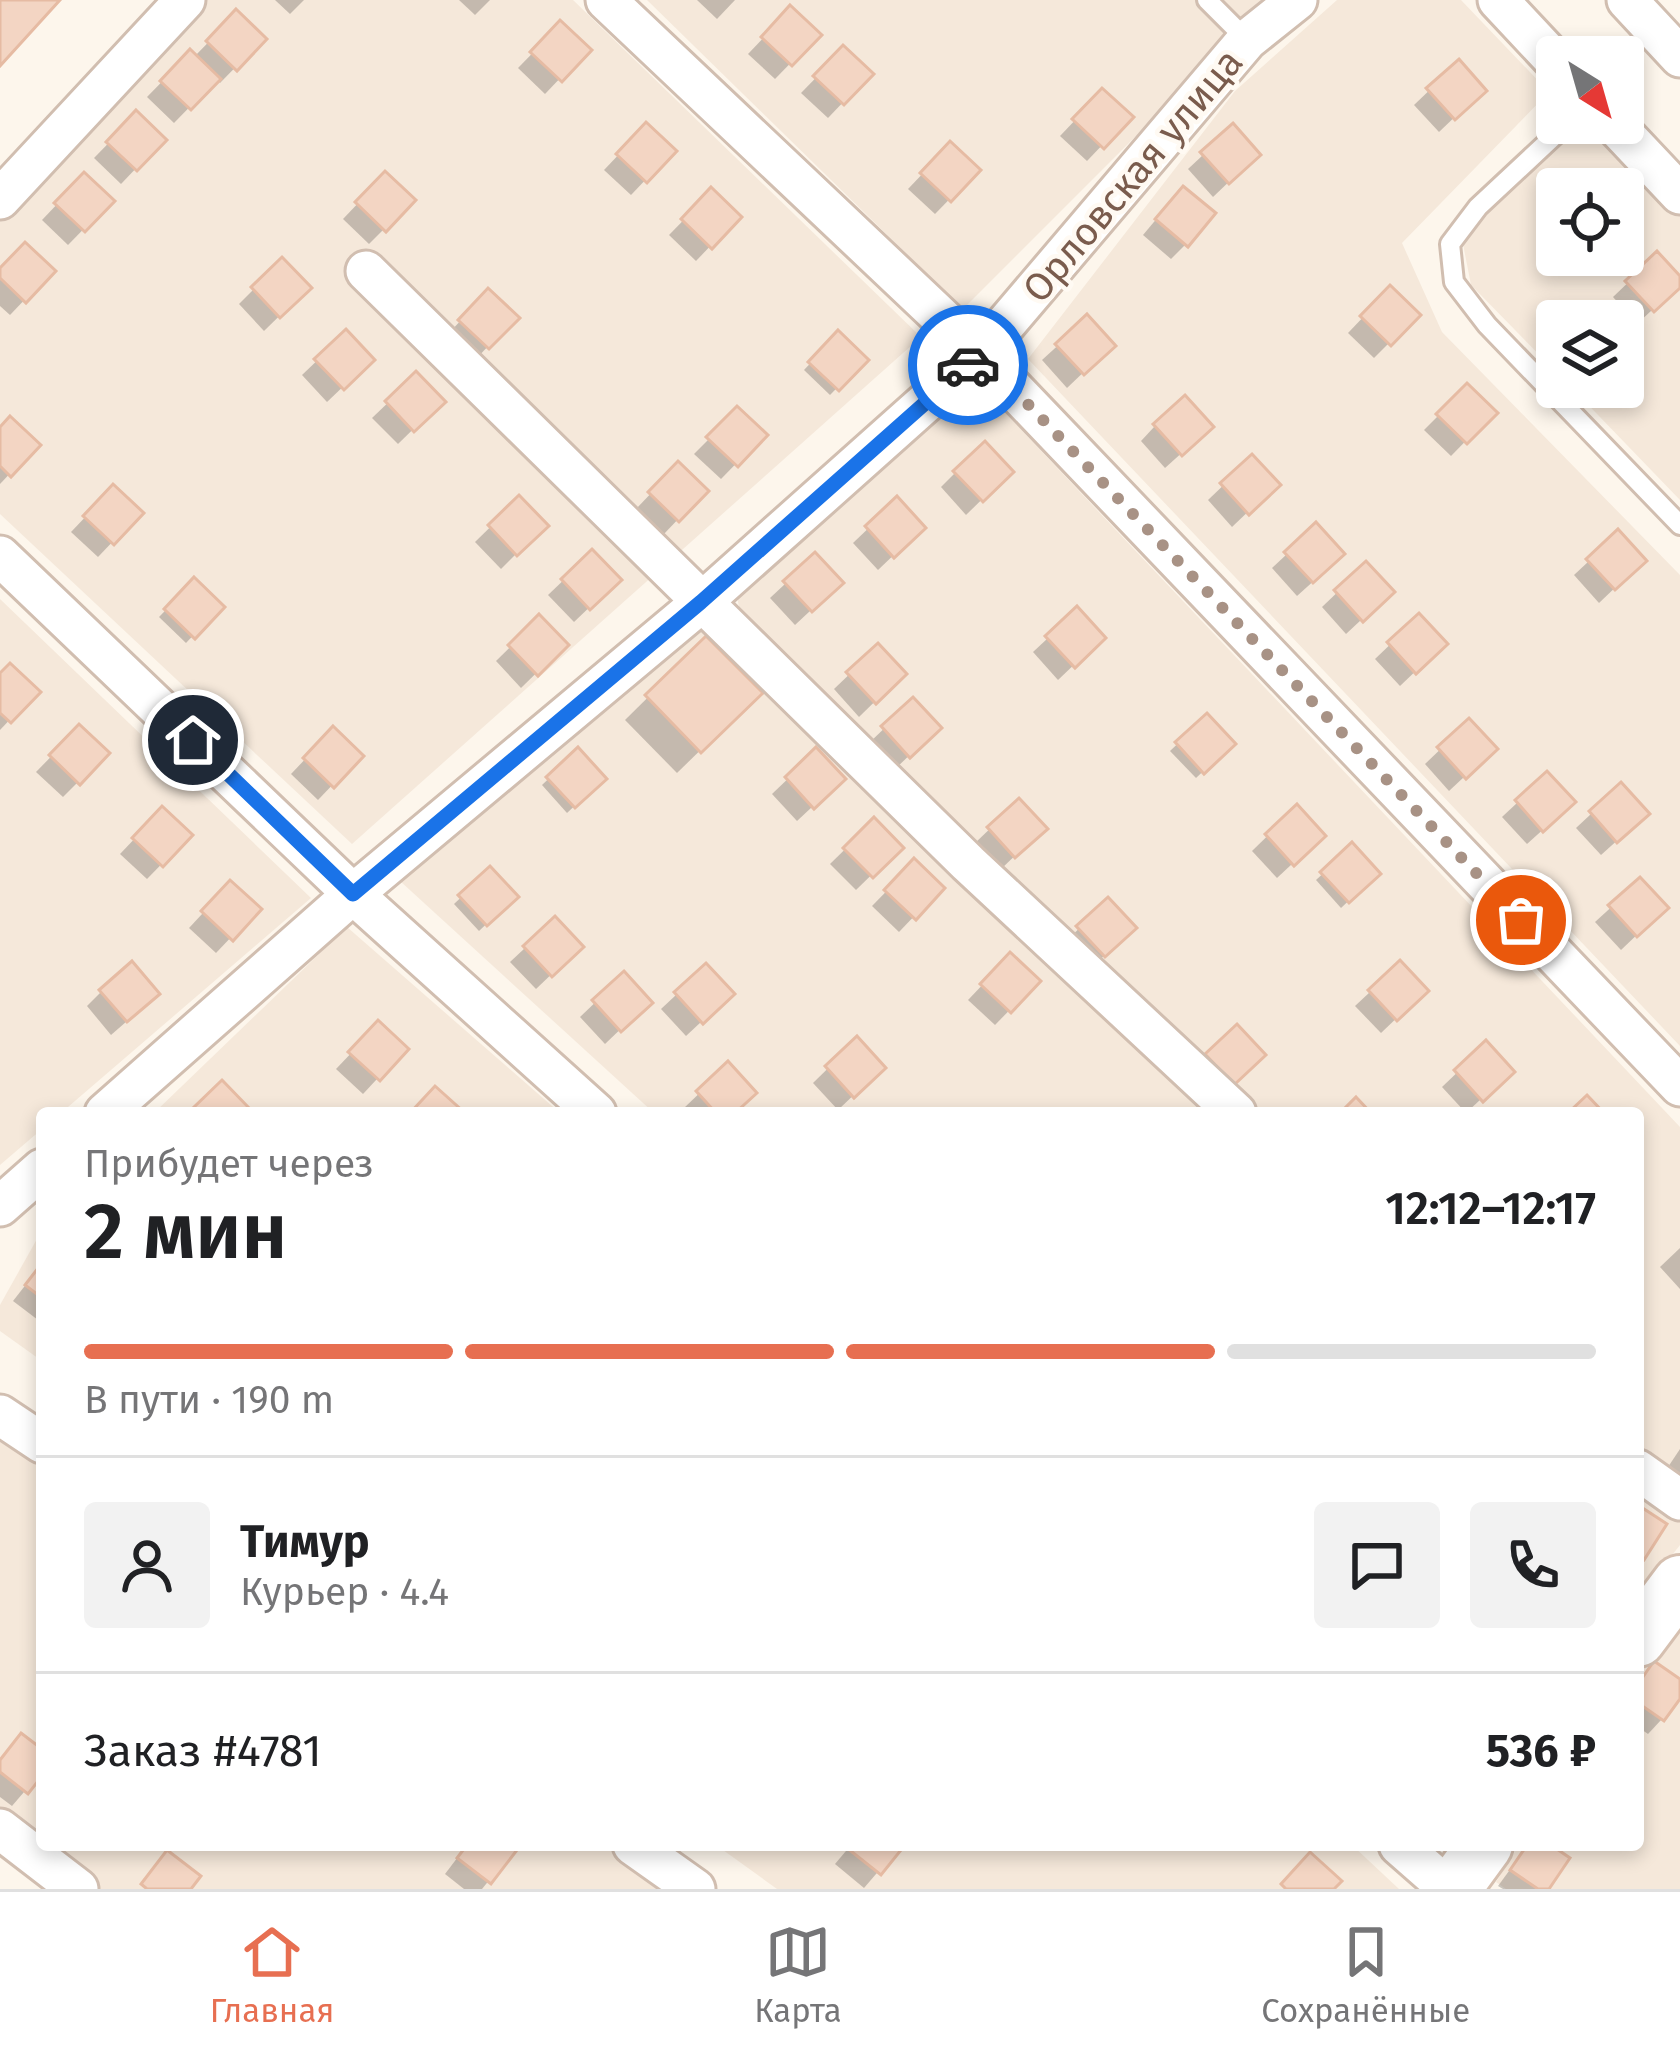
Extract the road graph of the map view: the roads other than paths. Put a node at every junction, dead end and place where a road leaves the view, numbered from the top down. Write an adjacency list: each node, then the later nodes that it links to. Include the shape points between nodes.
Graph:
1 (185, 0): 13 (street)
2 (606, 0): 15 (street)
3 (1207, 0): 7 (lane)
4 (1297, 0): 7 (street, Орловская улица)
5 (1498, 0): 8 (street)
6 (1627, 0): 9 (street)
7 (1247, 40): 15 (street, Орловская улица)
8 (1536, 41)
9 (1680, 57)
10 (1546, 144): 16 (lane, via 1450,244 1454,282)
11 (1633, 144): 12 (street)
12 (1680, 194)
13 (0, 200)
14 (367, 272): 18 (street)
15 (980, 354): 18 (street, Орловская улица); 20 (street)
16 (1680, 524)
17 (0, 556): 19 (street)
18 (701, 602): 19 (street, Орловская улица); 23 (street)
19 (353, 894): 21 (street, Орловская улица); 22 (street)
20 (1680, 1086)
21 (112, 1107)
22 (589, 1107)
23 (1230, 1107)
24 (36, 1174): 25 (street)
25 (0, 1206)
26 (0, 1415): 27 (street)
27 (36, 1439)
28 (1644, 1474): 29 (street)
29 (1680, 1500)
30 (1680, 1583): 31 (street)
31 (1644, 1632)
32 (0, 1829): 36 (street)
33 (641, 1851): 37 (street)
34 (1406, 1851): 38 (street)
35 (1481, 1851): 38 (street)
36 (78, 1889)
37 (695, 1889)
38 (1451, 1889)

